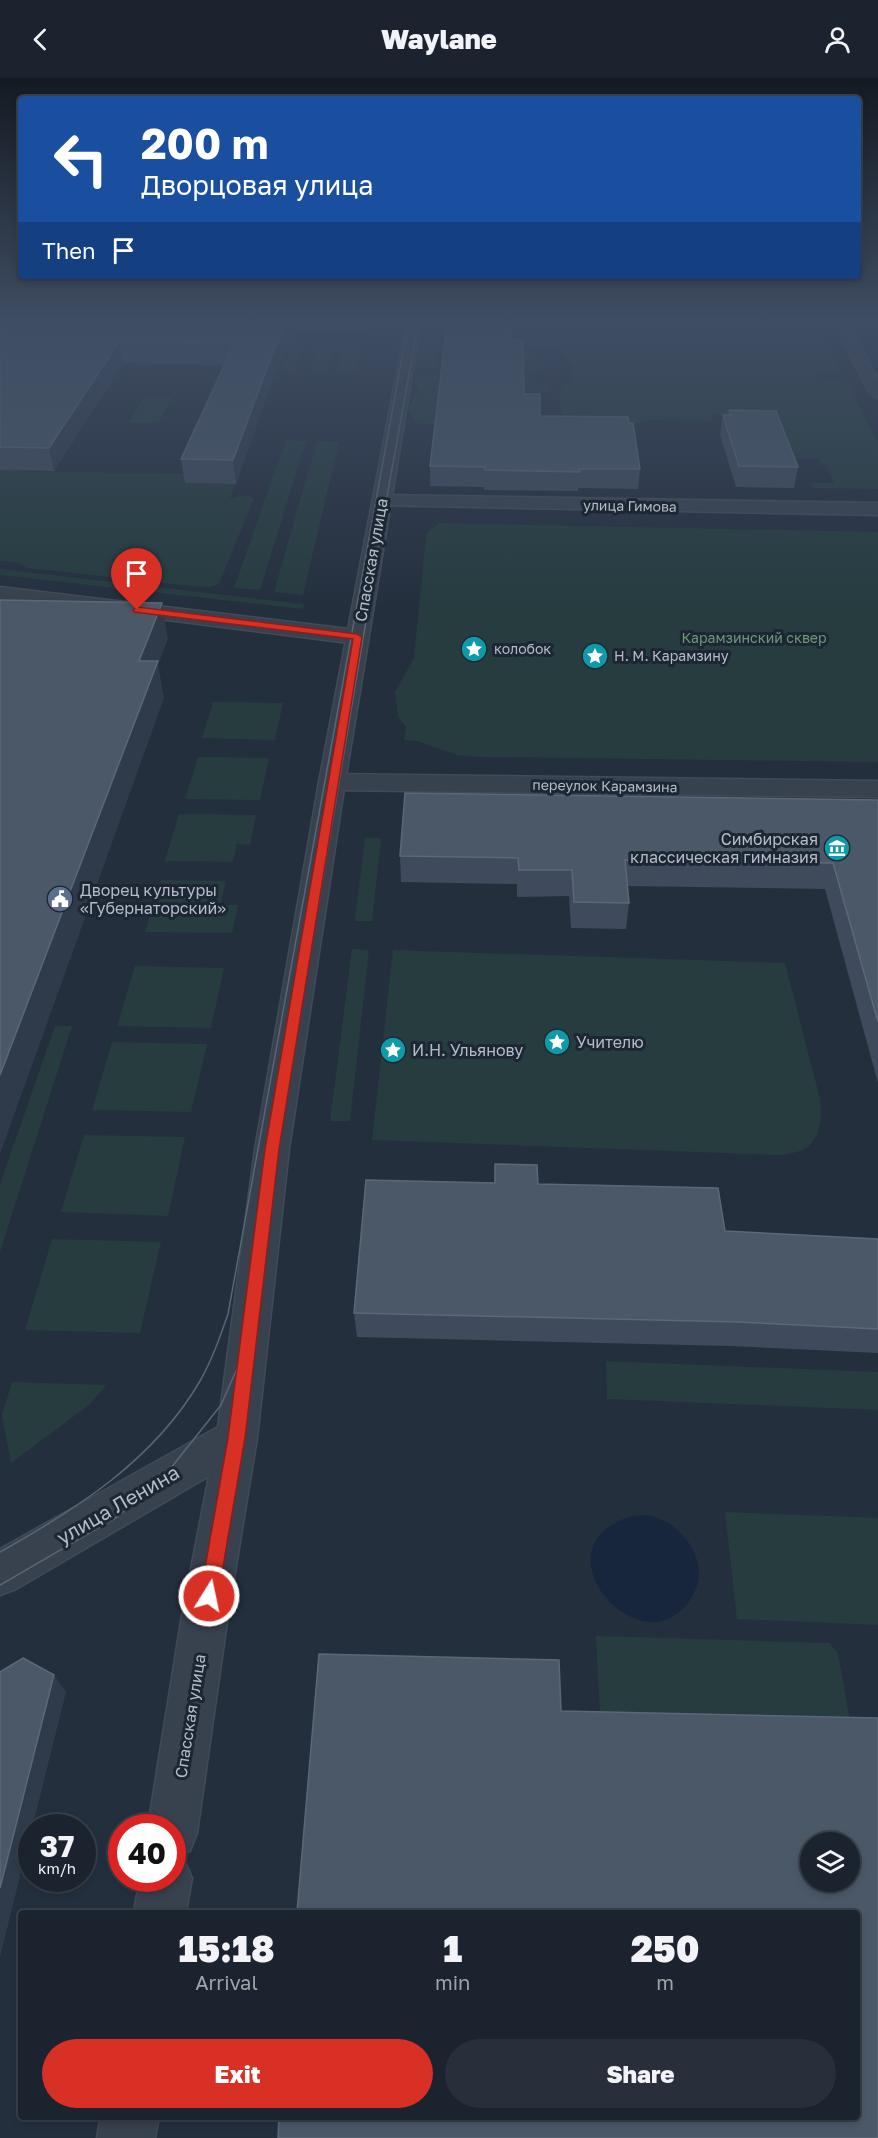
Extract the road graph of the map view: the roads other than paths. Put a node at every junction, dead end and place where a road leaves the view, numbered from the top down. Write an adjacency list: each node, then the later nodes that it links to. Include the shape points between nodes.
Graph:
1 (397, 415): 2 (street, Спасская улица)
2 (382, 501): 3 (street, улица Гимова); 5 (street, Спасская улица)
3 (878, 509)
4 (0, 593): 5 (street)
5 (357, 637): 6 (street, Спасская улица)
6 (332, 782): 7 (street, переулок Карамзина); 8 (street, Спасская улица, via 272,1149)
7 (878, 789)
8 (237, 1438): 9 (street, улица Ленина); 10 (street, Спасская улица)
9 (0, 1573)
10 (175, 1814)
11 (164, 1892): 12 (street)
12 (160, 1910)
13 (129, 2120): 14 (street)
14 (126, 2138)

